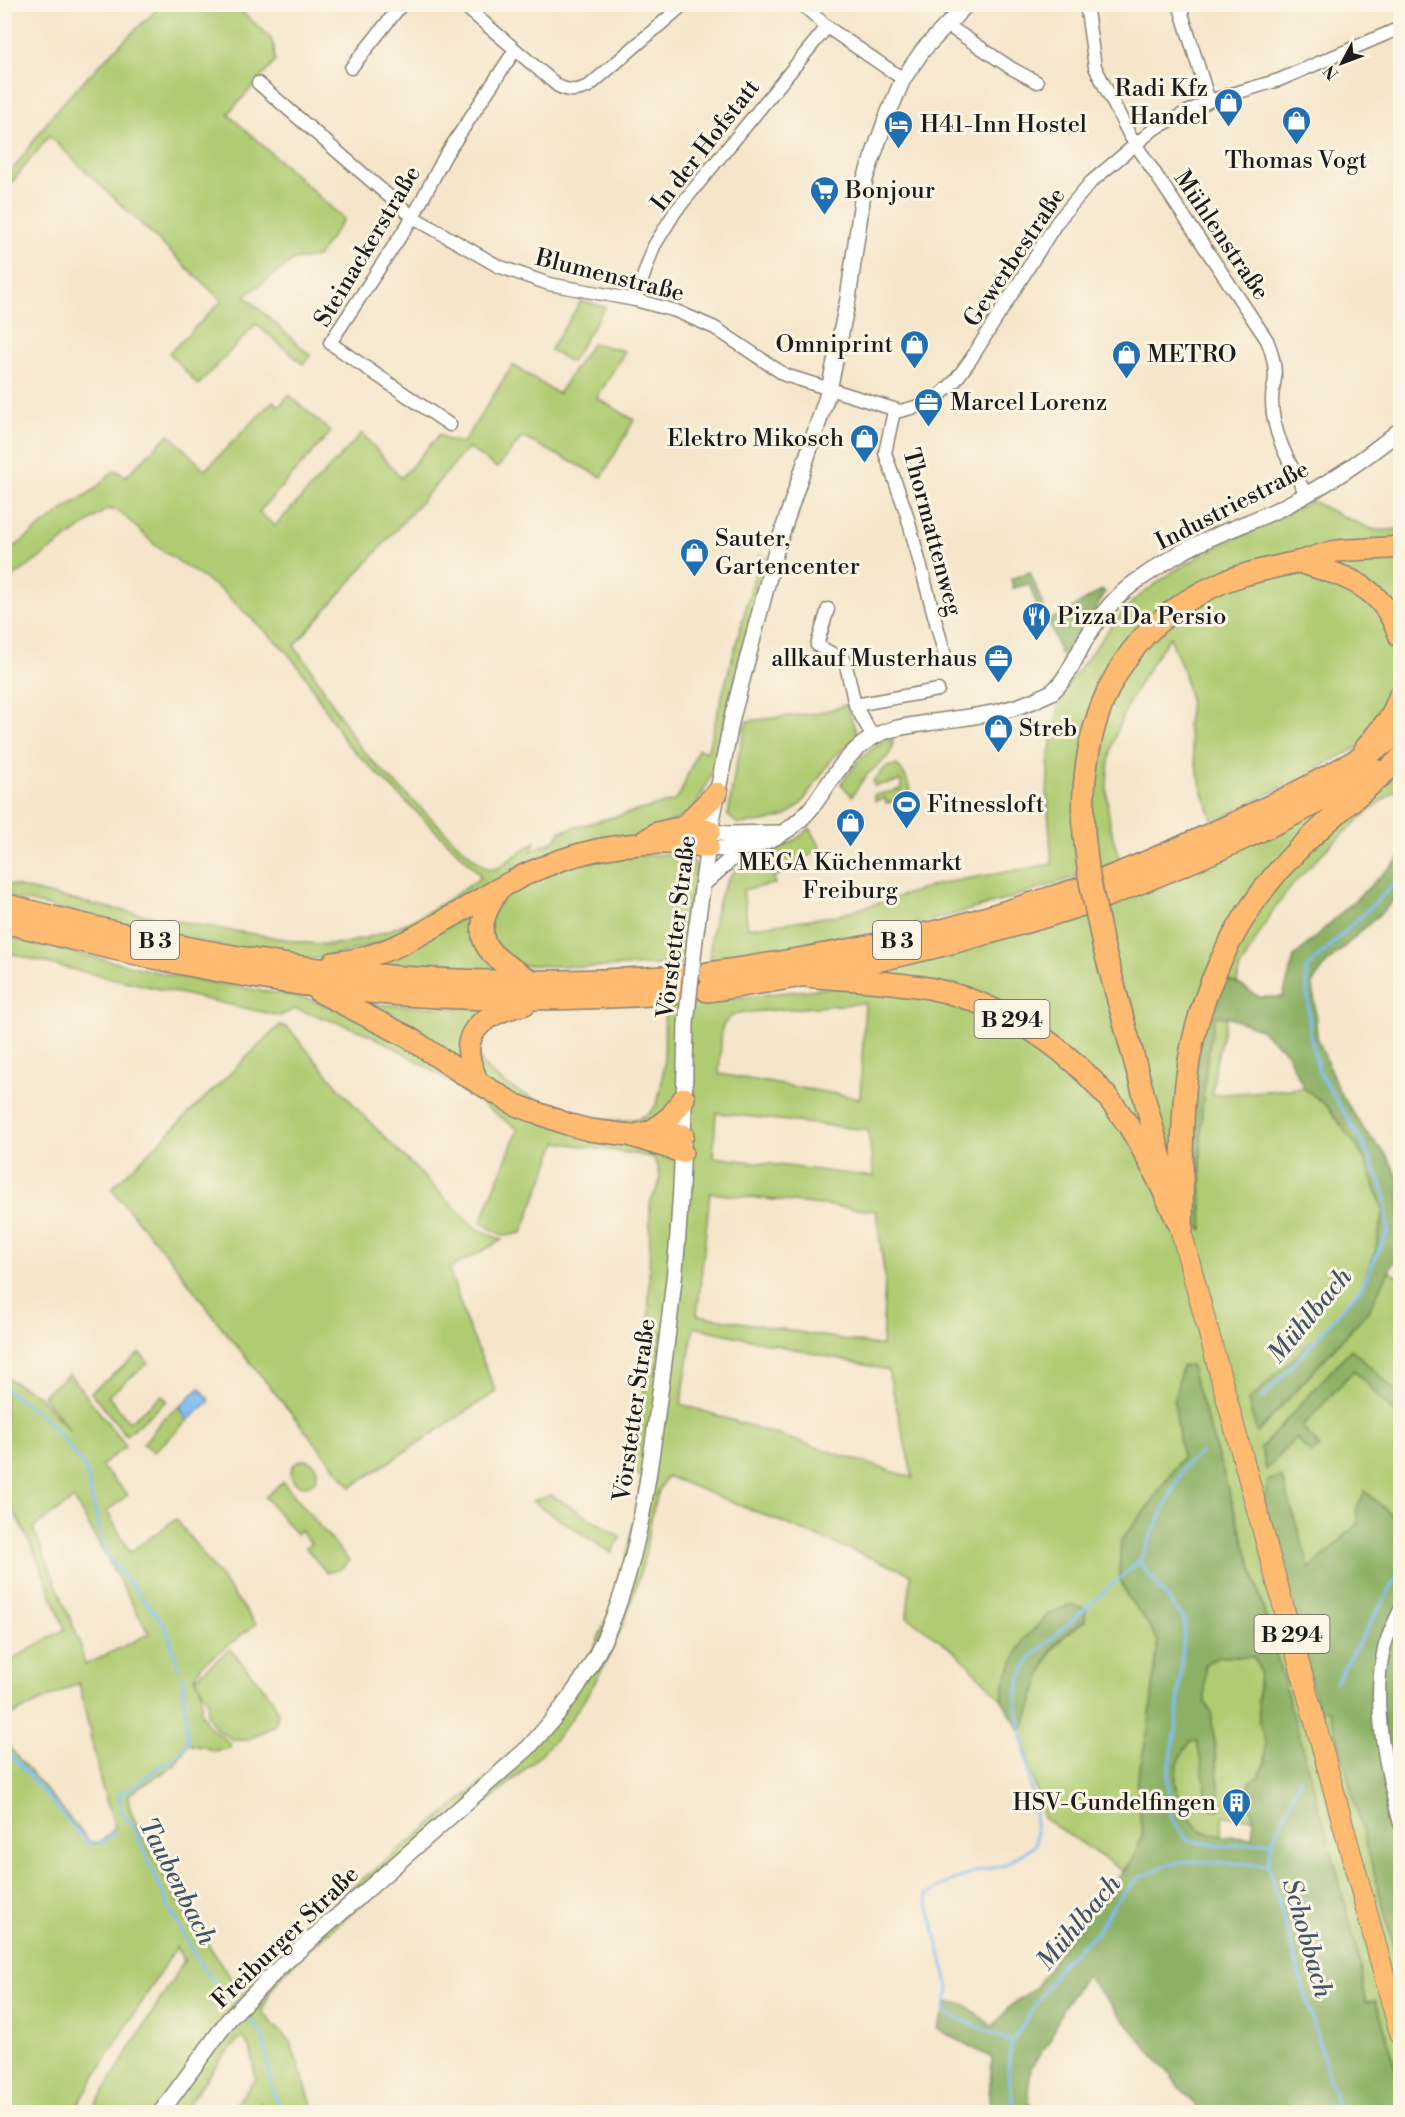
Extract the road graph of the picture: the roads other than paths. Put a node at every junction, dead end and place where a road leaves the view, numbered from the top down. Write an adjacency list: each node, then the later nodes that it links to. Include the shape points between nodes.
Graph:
1 (402, 4): 12 (street)
2 (462, 4): 11 (street)
3 (684, 4): 11 (street, via 589,86 578,90 558,86)
4 (802, 4): 9 (street)
5 (967, 4): 8 (street, Vörstetter Straße)
6 (1086, 4): 17 (street, Mühlenstraße, via 1095,67)
7 (1179, 4): 16 (street)
8 (947, 25): 13 (street, Vörstetter Straße); 14 (street)
9 (826, 27): 13 (street); 19 (street, In der Hofstatt, via 675,212 654,246)
10 (1401, 28): 16 (street, Gewerbestraße, via 1279,80)
11 (515, 50): 18 (street, Steinackerstraße, via 445,156)
12 (351, 68)
13 (903, 79): 20 (street, Vörstetter Straße, via 864,179 848,299)
14 (1037, 82)
15 (258, 83): 18 (street, Blumenstraße)
16 (1209, 101): 17 (street, Gewerbestraße, via 1154,129)
17 (1135, 145): 21 (street, Gewerbestraße, via 1091,182 1056,222 955,381 927,404); 24 (street, Mühlenstraße, via 1267,340 1273,355 1276,424)
18 (413, 217): 19 (street, Blumenstraße, via 514,273 549,284); 22 (street, Steinackerstraße, via 330,343)
19 (635, 300): 20 (street, Blumenstraße, via 710,325 785,375)
20 (829, 390): 21 (street, Gewerbestraße); 37 (street, Vörstetter Straße, via 775,554 732,718)
21 (894, 411): 29 (street, Thormattenweg, via 885,453 906,512)
22 (450, 425)
23 (1401, 430): 24 (street, Industriestraße, via 1356,465)
24 (1306, 494): 34 (street, Industriestraße, via 1184,550 1118,596 1053,691 1026,705 897,728)
25 (1401, 547): 26 (highway, via 1335,551)
26 (1298, 562): 28 (highway, B 294, via 1343,575 1372,593 1396,623); 57 (highway, B 294, bridge, via 1252,572 1209,589 1163,620 1136,646 1109,687 1086,760 1084,834 1091,888)
27 (828, 609): 32 (street, via 817,645 845,661)
28 (1401, 637)
29 (947, 663)
30 (938, 690): 32 (street)
31 (1401, 695): 36 (highway, via 1392,715)
32 (855, 705): 34 (street)
33 (1401, 734): 36 (highway, B 3)
34 (873, 737): 39 (street, Industriestraße, via 841,764 800,820)
35 (1401, 757): 45 (highway, B 3, via 1268,827 1159,876); 57 (highway, via 1279,870 1225,953 1199,1016 1187,1074)
36 (1355, 761): 45 (highway, B 3)
37 (717, 793): 38 (highway); 40 (street, Vörstetter Straße)
38 (683, 827): 40 (highway); 41 (highway, via 657,833)
39 (781, 833): 40 (street, via 727,834); 42 (street, Industriestraße)
40 (709, 839): 41 (highway, via 690,844); 42 (street, Industriestraße, via 729,851); 43 (street, Vörstetter Straße)
41 (638, 844): 44 (highway, via 571,857)
42 (742, 849): 43 (street)
43 (703, 884): 53 (street, Vörstetter Straße, bridge, via 686,1024)
44 (499, 889): 48 (highway, via 408,941 378,954); 50 (highway, via 482,922 483,941 496,958)
45 (1092, 893): 49 (highway, B 3, via 956,944); 49 (highway, B 3, via 707,982)
46 (4, 904): 48 (highway, B 3)
47 (4, 922): 48 (highway, B 3, via 191,966)
48 (303, 975): 50 (highway, B 3); 51 (highway, B 3, via 432,997); 52 (highway)
49 (806, 976): 57 (highway, B 294, via 897,984 957,995 989,1007 1053,1045 1087,1074 1125,1120)
50 (530, 980): 51 (highway, B 3, via 680,984)
51 (541, 1000): 52 (highway, via 499,1011 477,1027 469,1057)
52 (478, 1083): 55 (highway, via 546,1117 589,1130)
53 (684, 1098): 54 (highway, via 671,1116); 56 (street, Vörstetter Straße)
54 (652, 1131): 55 (highway); 56 (highway)
55 (629, 1135): 56 (highway)
56 (682, 1143): 59 (street, Vörstetter Straße, via 673,1289 650,1466 619,1605 597,1654 560,1712 528,1748)
57 (1181, 1230): 61 (main road, B 294)
58 (1401, 1610): 60 (street, via 1384,1649 1378,1697 1381,1732)
59 (457, 1811): 62 (street, Freiburger Straße, via 303,1945 232,2014)
60 (1401, 1824)
61 (1401, 2033)
62 (161, 2112)

